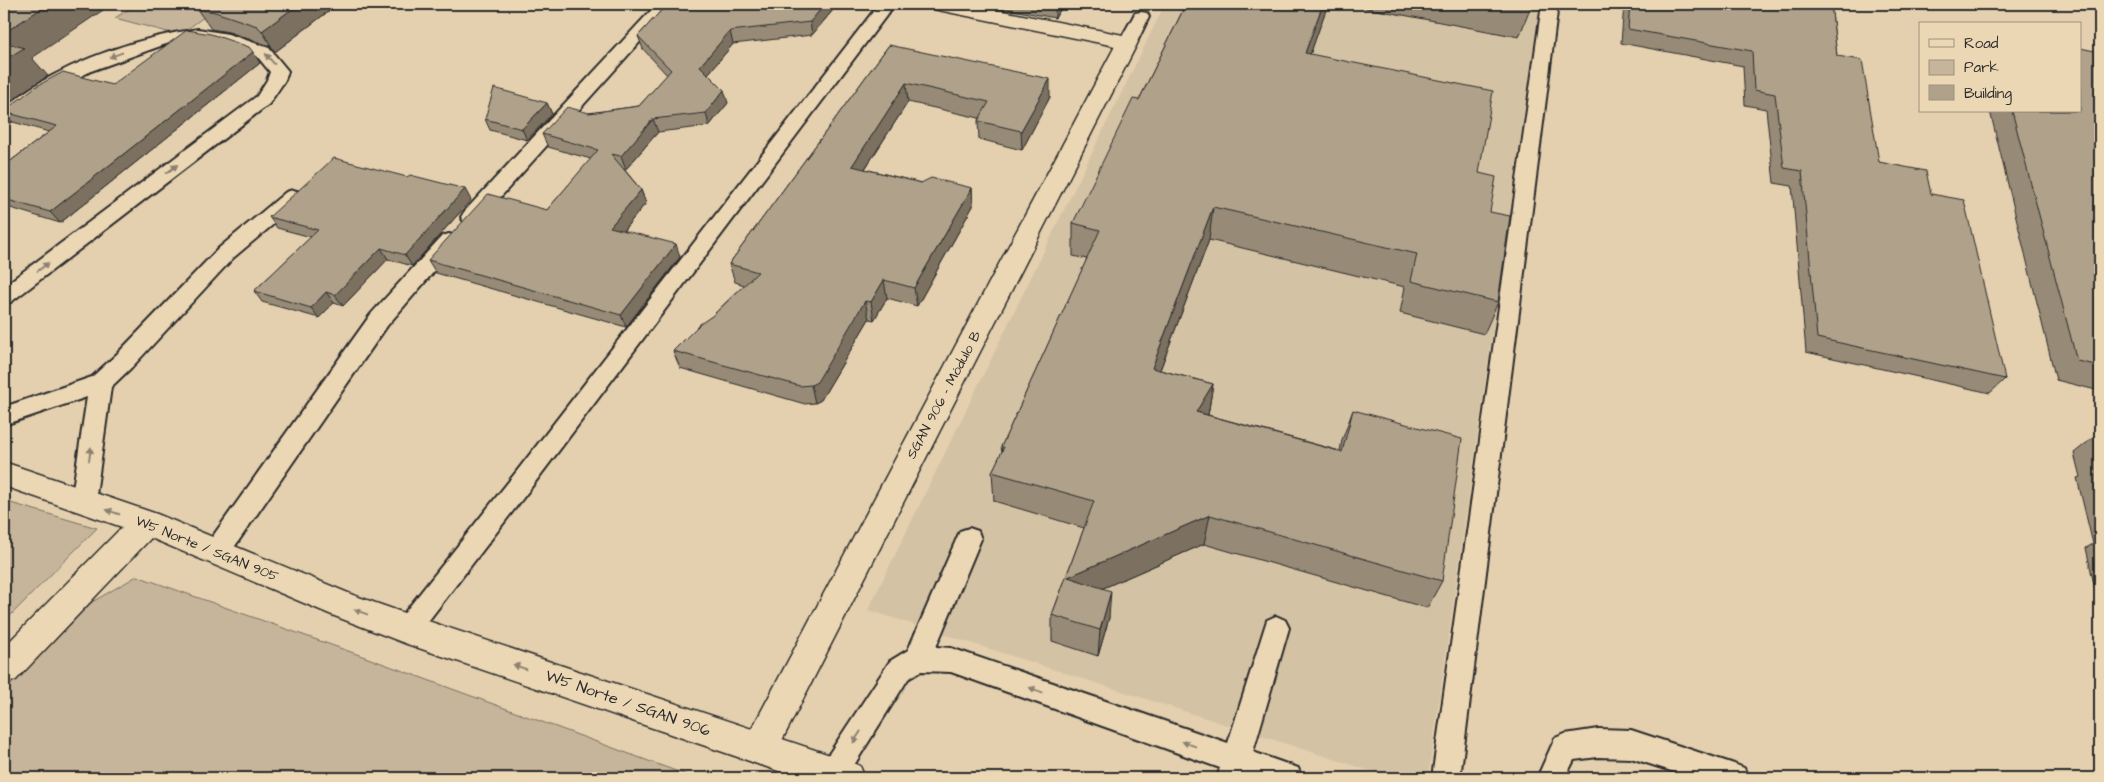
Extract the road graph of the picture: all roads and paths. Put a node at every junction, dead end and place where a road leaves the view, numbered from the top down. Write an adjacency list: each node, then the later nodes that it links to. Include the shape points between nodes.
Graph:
1 (666, 4): 16 (lane, via 379,320)
2 (886, 4): 18 (lane)
3 (938, 4): 6 (street)
4 (1550, 4): 25 (lane)
5 (1141, 17): 6 (lane, SGAN 906 - Módulo B)
6 (1128, 42): 21 (street, SGAN 906 - Módulo B)
7 (4, 118): 9 (lane, one-way to 7, via 263,100 279,71 263,52 222,38 198,34 163,39 85,67 37,92)
8 (307, 185): 10 (lane, via 226,253)
9 (4, 297)
10 (100, 383): 11 (lane); 13 (lane, one-way to 10)
11 (4, 416)
12 (4, 474): 13 (street, W5 Norte / SGAN 905)
13 (83, 502): 14 (street, W5 Norte / SGAN 905, one-way to 13)
14 (146, 523): 16 (street, W5 Norte / SGAN 905); 20 (street)
15 (969, 539): 19 (lane)
16 (217, 551): 18 (street, W5 Norte / SGAN 905, one-way to 16)
17 (1276, 628): 22 (lane)
18 (407, 629): 21 (street, W5 Norte / SGAN 906, one-way to 18)
19 (918, 659): 22 (lane, one-way to 19, via 951,660); 23 (lane, one-way to 23, via 899,670)
20 (4, 669)
21 (760, 748): 23 (street, W5 Norte / SGAN 906)
22 (1233, 769): 24 (lane)
23 (840, 776)
24 (1288, 778)
25 (1446, 778)
26 (1551, 778): 27 (lane, via 1565,748 1598,743 1631,744)
27 (1734, 778)

